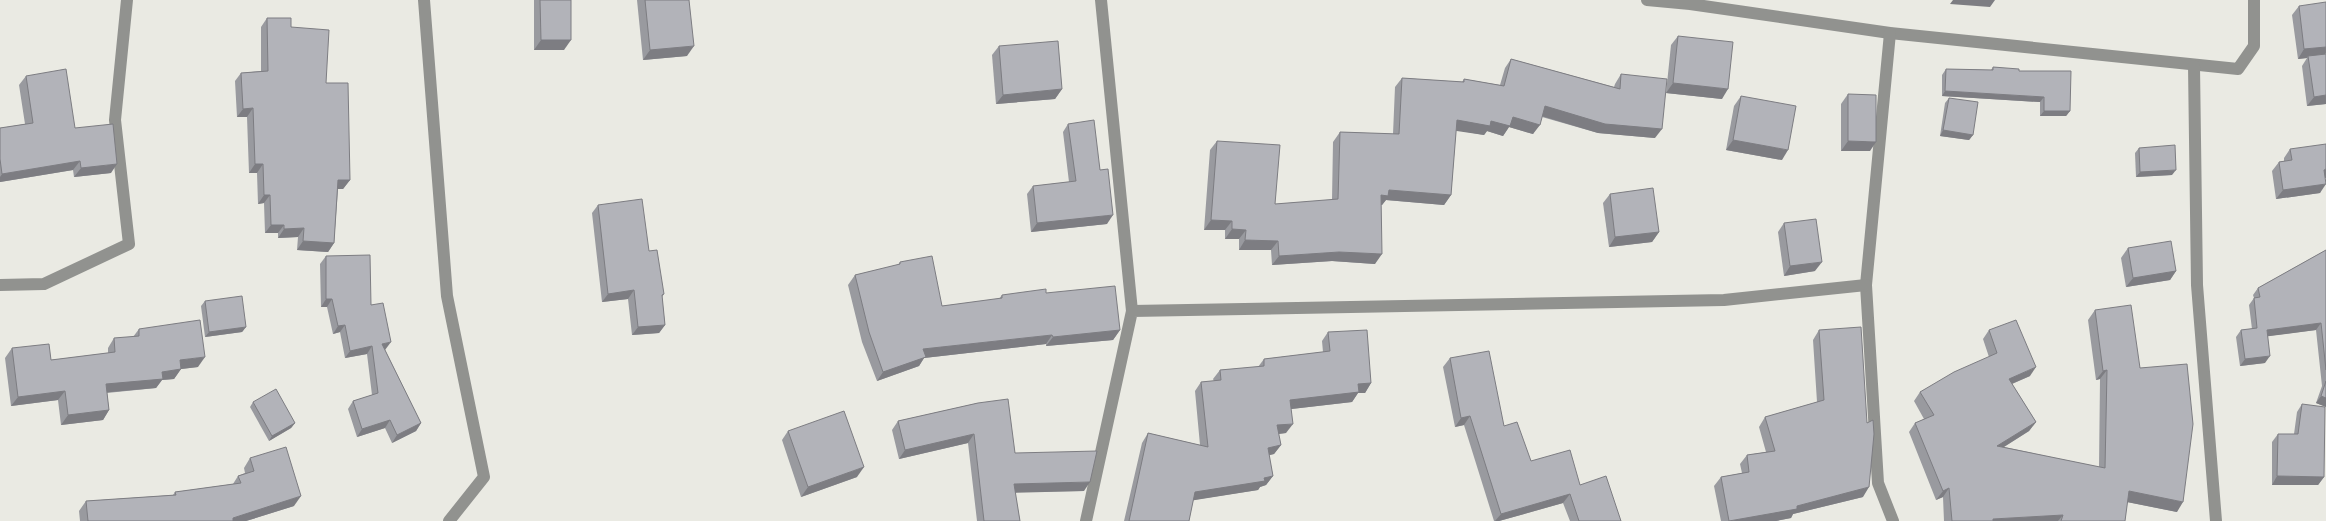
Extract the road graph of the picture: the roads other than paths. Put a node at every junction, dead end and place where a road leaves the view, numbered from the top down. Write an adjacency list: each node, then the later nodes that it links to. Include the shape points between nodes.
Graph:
1 (127, 0): 9 (street, via 115,120 129,244 44,284)
2 (424, 0): 11 (street, via 447,296 484,477)
3 (1101, 0): 10 (street)
4 (1647, 0): 6 (street)
5 (2254, 0): 7 (street, via 2254,46 2238,69)
6 (1890, 33): 7 (street); 8 (street)
7 (2194, 66): 14 (street, via 2197,285)
8 (1866, 284): 10 (street, via 1724,300); 13 (street, via 1878,483)
9 (0, 285)
10 (1132, 311): 12 (street)
11 (449, 521)
12 (1086, 521)
13 (1893, 521)
14 (2216, 521)

